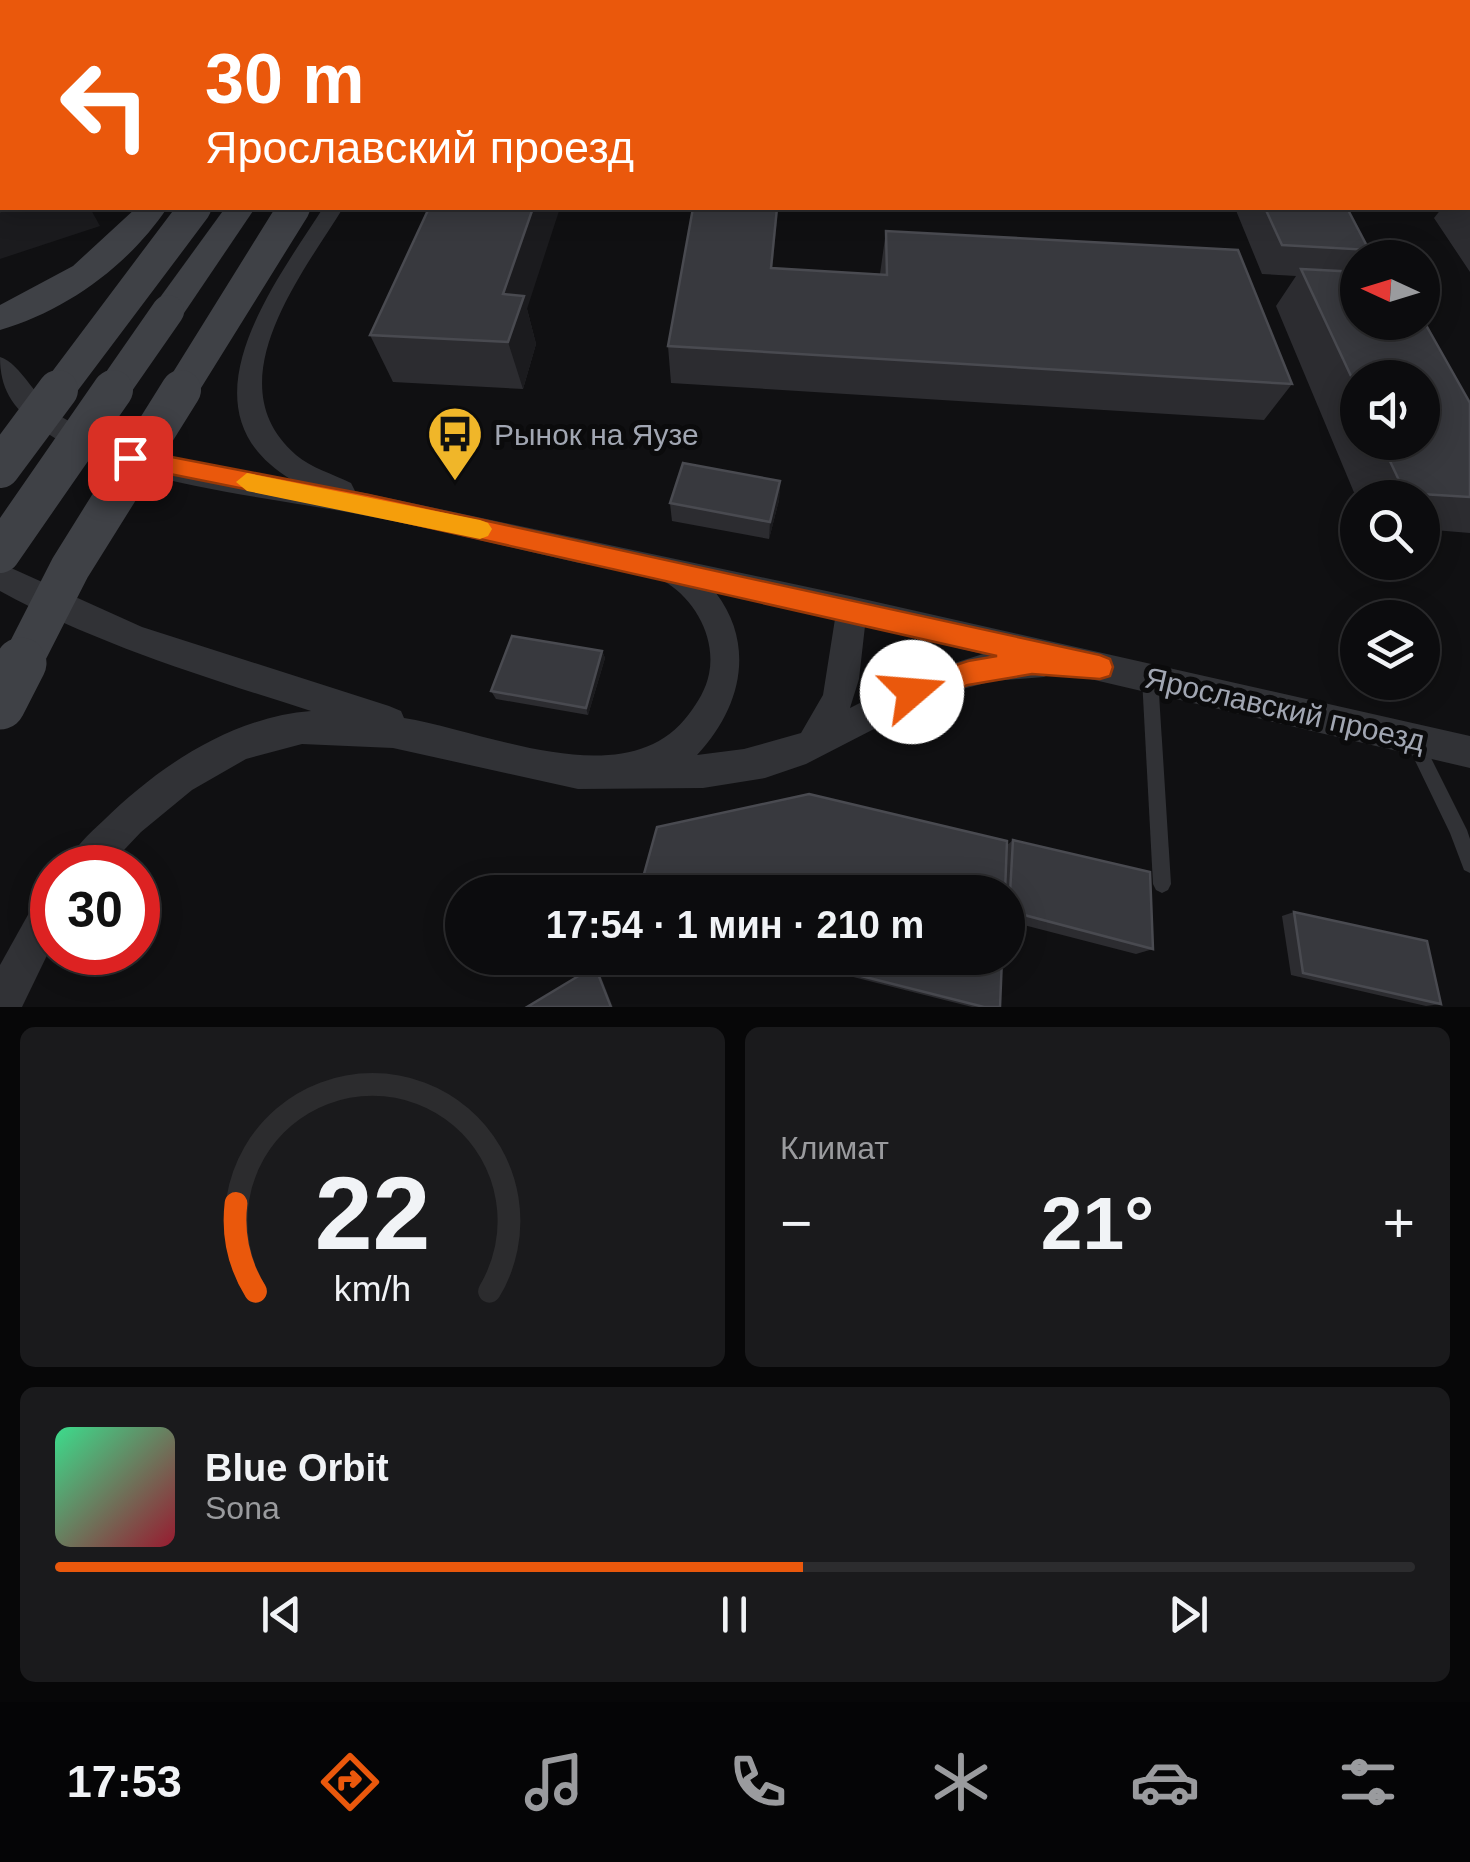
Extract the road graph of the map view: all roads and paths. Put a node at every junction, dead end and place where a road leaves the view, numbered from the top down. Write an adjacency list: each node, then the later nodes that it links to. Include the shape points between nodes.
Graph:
1 (150, 210): 6 (main road, via 76,282)
2 (194, 210): 8 (main road, bridge)
3 (239, 210): 10 (main road, bridge)
4 (293, 210): 16 (main road, bridge, via 70,568)
5 (332, 210): 9 (street, via 262,330 247,368 246,404 260,434 286,463)
6 (0, 318)
7 (0, 366): 9 (street, via 49,422 108,451)
8 (0, 468)
9 (369, 505): 11 (street, Ярославский проезд)
10 (0, 553)
11 (675, 572): 13 (street, Ярославский проезд); 21 (street, via 706,598 723,628 726,668 714,706 689,744 652,766)
12 (0, 576): 18 (street, via 139,642)
13 (850, 608): 14 (street, Ярославский проезд); 19 (street, via 838,701)
14 (1100, 667): 15 (street, Ярославский проезд); 19 (street, Ярославский проезд, via 1032,662 968,673 912,692)
15 (1150, 677): 17 (street, Ярославский проезд); 24 (lane)
16 (0, 704)
17 (1413, 740): 20 (street, Ярославский проезд); 23 (lane)
18 (442, 741): 21 (street, via 556,768); 22 (street, via 301,728 251,743 211,758 161,791)
19 (810, 747): 21 (street, Ярославский проезд, via 752,766 694,774)
20 (1470, 752)
21 (611, 772)
22 (102, 845)
23 (1470, 864)
24 (1162, 884)
25 (30, 948): 26 (street)
26 (2, 1007)

